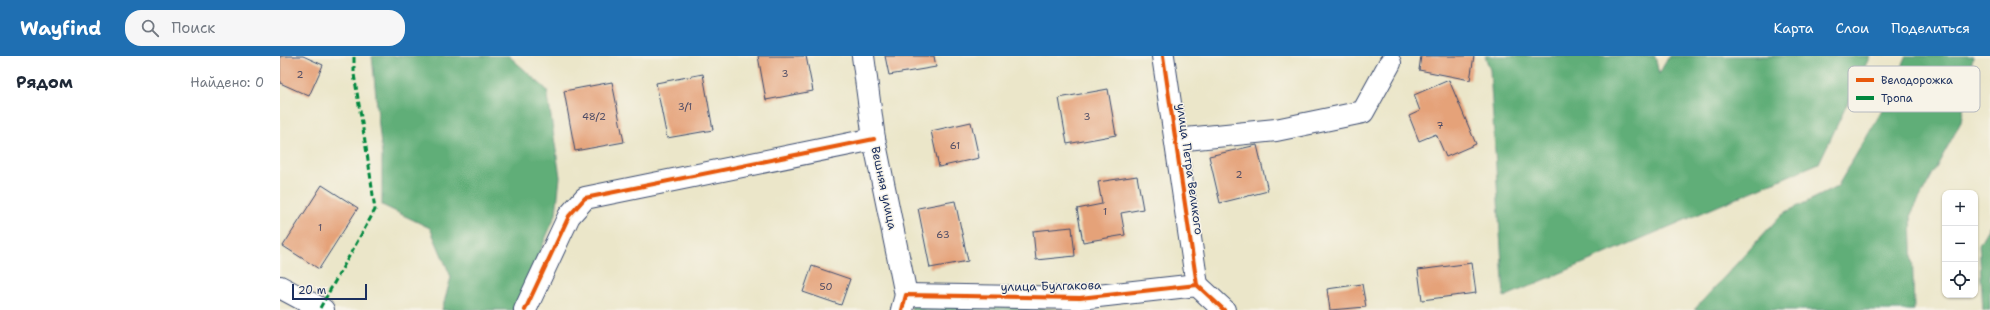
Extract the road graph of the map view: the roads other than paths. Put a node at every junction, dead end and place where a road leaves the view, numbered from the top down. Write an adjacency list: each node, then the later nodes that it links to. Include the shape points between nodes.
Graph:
1 (863, 56): 4 (street, Вешняя улица)
2 (1163, 56): 5 (street, улица Петра Великого)
3 (1390, 63): 5 (street, via 1363,112 1276,130)
4 (874, 139): 8 (street, Вешняя улица); 10 (street, via 585,198 569,216)
5 (1176, 140): 6 (street, улица Петра Великого)
6 (1197, 284): 8 (street, улица Булгакова, via 1080,298); 11 (street)
7 (280, 287): 9 (street)
8 (904, 303)
9 (323, 310)
10 (525, 310)
11 (1224, 310)

